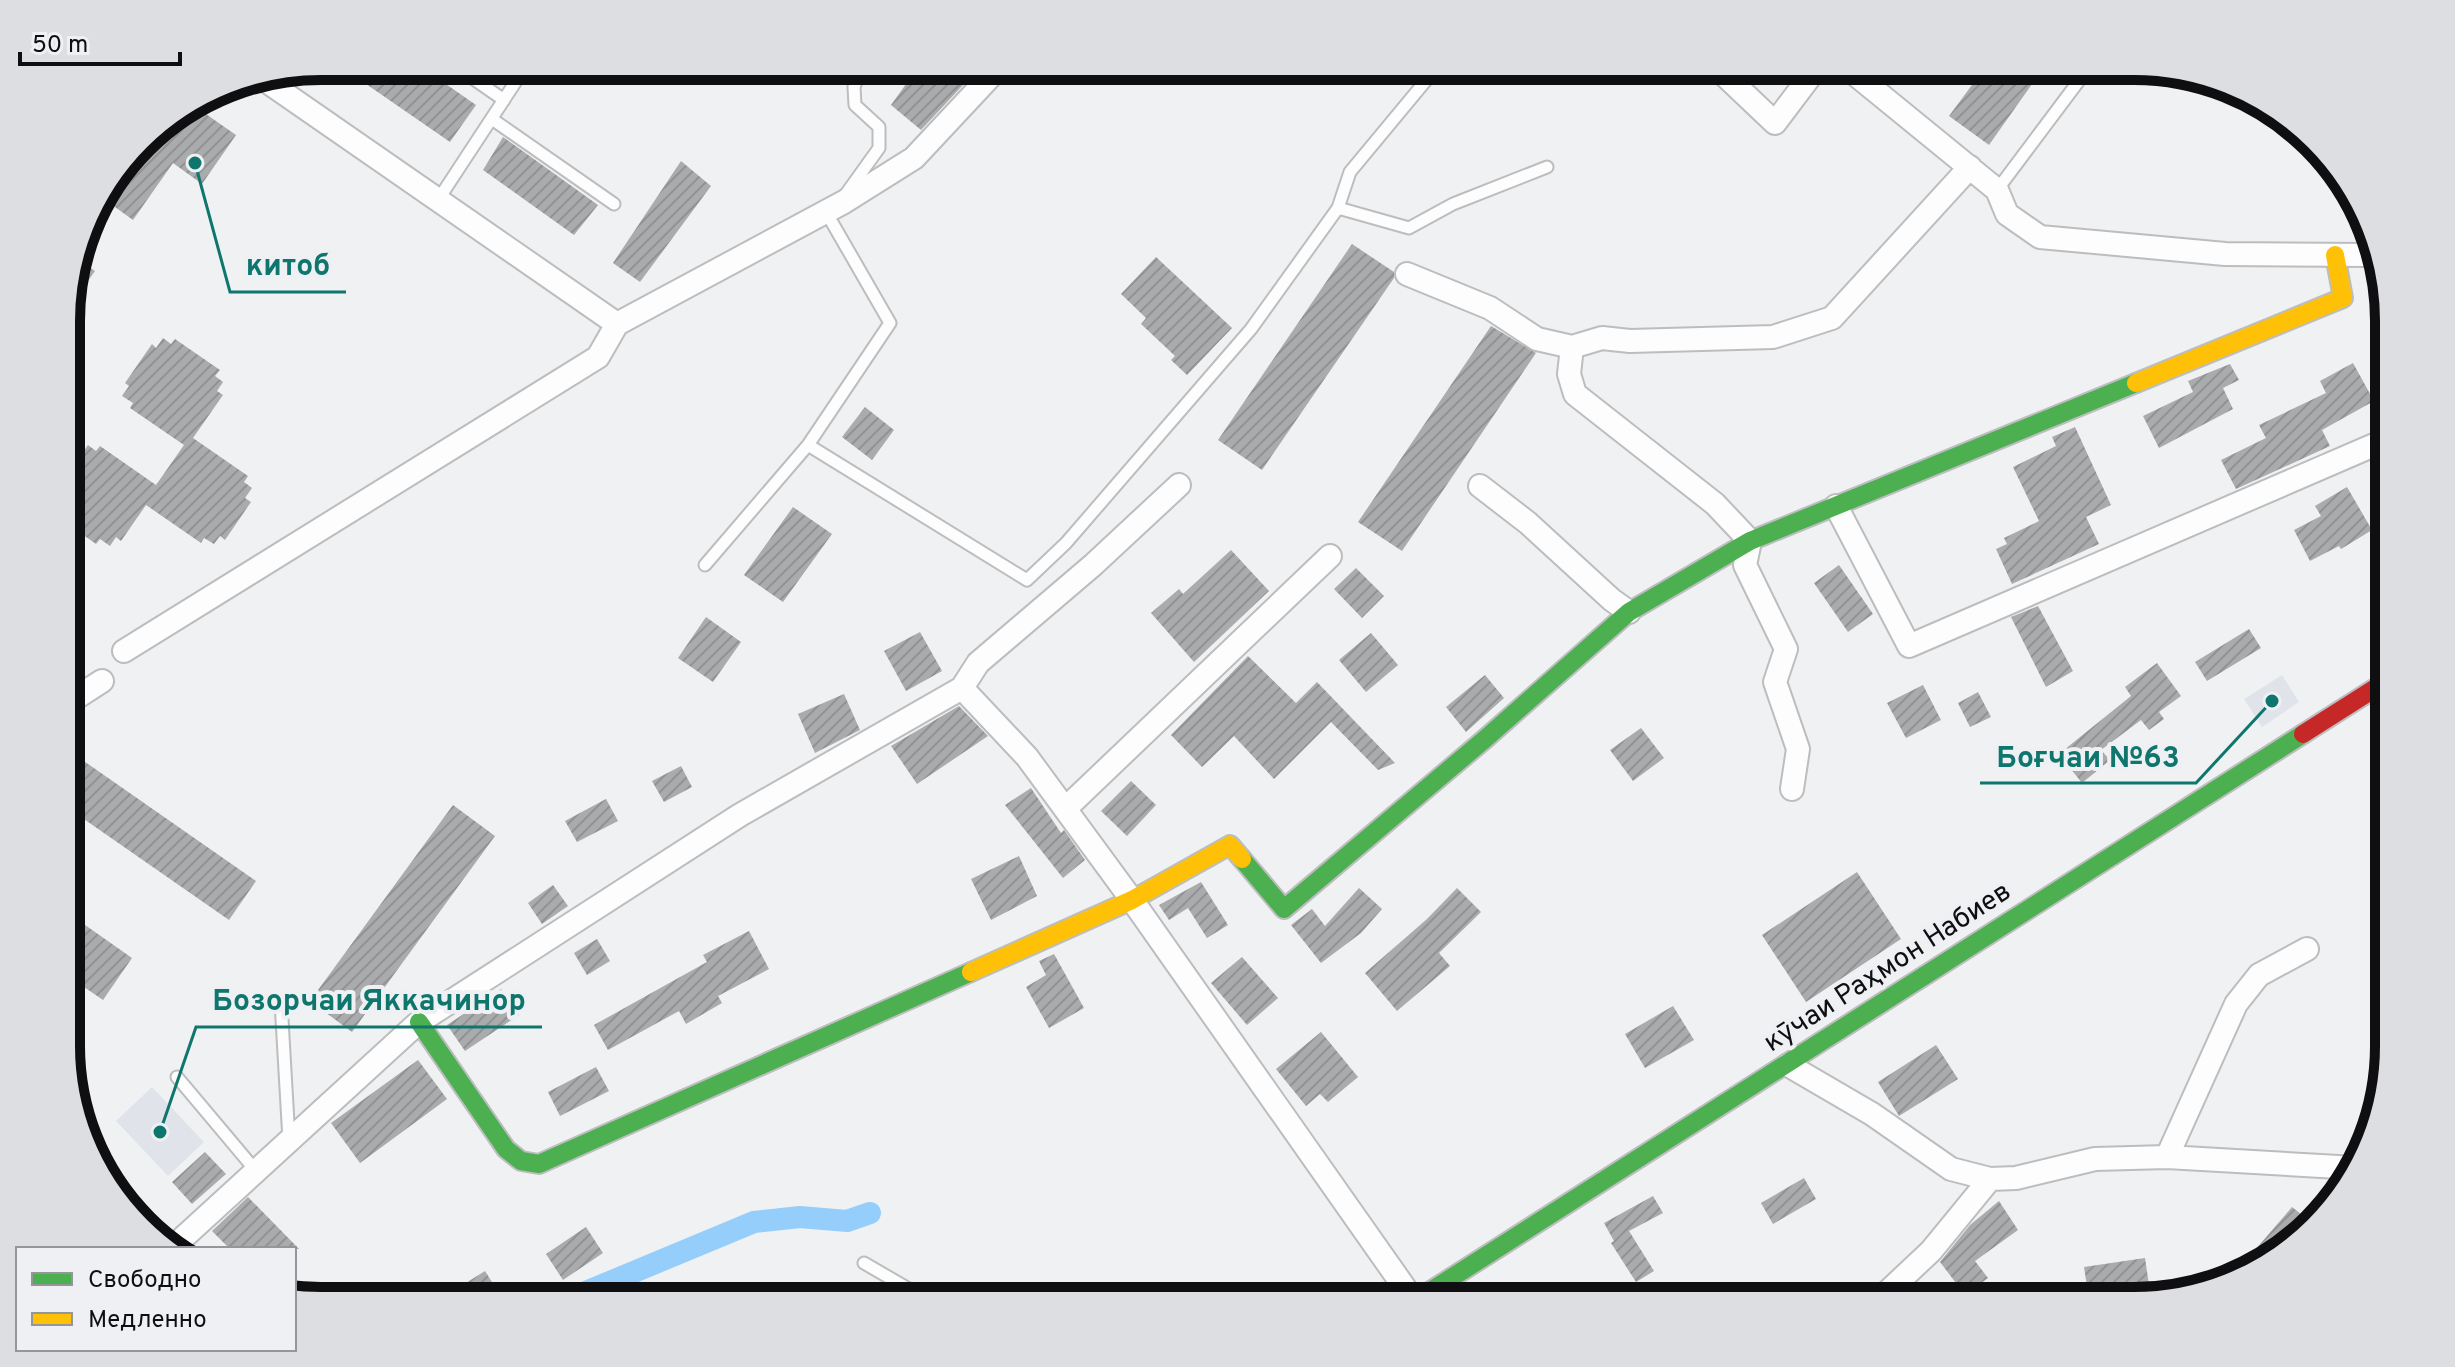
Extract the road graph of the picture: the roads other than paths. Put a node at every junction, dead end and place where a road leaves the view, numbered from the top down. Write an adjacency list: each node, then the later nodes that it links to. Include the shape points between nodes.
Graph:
1 (475, 80): 11 (lane)
2 (517, 80): 11 (lane)
3 (857, 80): 18 (lane, via 855,105 879,127 879,148)
4 (987, 80): 18 (street, via 914,158)
5 (1426, 80): 19 (lane, via 1350,172)
6 (1730, 80): 7 (street, via 1775,123)
7 (1807, 80)
8 (1862, 80): 14 (street)
9 (2080, 80): 15 (lane)
10 (273, 85): 16 (street)
11 (504, 100): 12 (lane)
12 (492, 119): 16 (lane); 17 (lane)
13 (1547, 167): 19 (lane, via 1453,204 1409,228)
14 (1970, 167): 15 (street); 24 (street, via 1832,318 1773,337 1602,338)
15 (1997, 190): 20 (street, via 2007,214 2040,237 2225,254)
16 (438, 200): 23 (street)
17 (614, 204)
18 (835, 207): 23 (street); 25 (lane, via 890,323)
19 (1338, 208): 25 (lane, via 1251,329 1066,543 1027,580)
20 (2335, 255): 21 (street); 29 (street, via 2343,298)
21 (2365, 255)
22 (1407, 274): 24 (street, via 1490,308 1537,339)
23 (617, 324): 34 (street, via 598,357)
24 (1572, 347): 30 (street, via 1569,374 1575,394 1715,504)
25 (808, 445): 32 (lane)
26 (2375, 445): 29 (street, via 1909,646)
27 (1179, 485): 36 (street, via 978,663)
28 (1480, 486): 33 (street)
29 (1836, 506): 30 (street)
30 (1750, 541): 33 (street); 39 (street, via 1745,565 1786,649 1775,682 1798,749)
31 (1330, 556): 40 (street)
32 (705, 565)
33 (1629, 612): 41 (street, via 1284,909 1230,845)
34 (124, 651)
35 (102, 681): 38 (street)
36 (962, 688): 40 (street, via 1027,757); 44 (street, via 740,815)
37 (2375, 688): 45 (street, кӯчаи Раҳмон Набиев)
38 (80, 695)
39 (1792, 789)
40 (1065, 809): 41 (street)
41 (1132, 900): 44 (street, via 539,1164 521,1161 506,1149); 54 (street)
42 (2307, 949): 48 (street, via 2259,975 2236,1004)
43 (281, 1002): 47 (lane)
44 (419, 1022): 47 (street)
45 (1788, 1065): 51 (street, via 1951,1169); 55 (street, кӯчаи Раҳмон Набиев)
46 (177, 1077): 50 (lane)
47 (289, 1141): 50 (street)
48 (2167, 1157): 49 (street); 51 (street, via 2095,1159)
49 (2341, 1167)
50 (256, 1171): 52 (street)
51 (1990, 1179): 56 (street, via 1931,1251)
52 (180, 1241)
53 (864, 1263): 57 (lane)
54 (1405, 1286)
55 (1438, 1286)
56 (1894, 1286)
57 (905, 1287)

